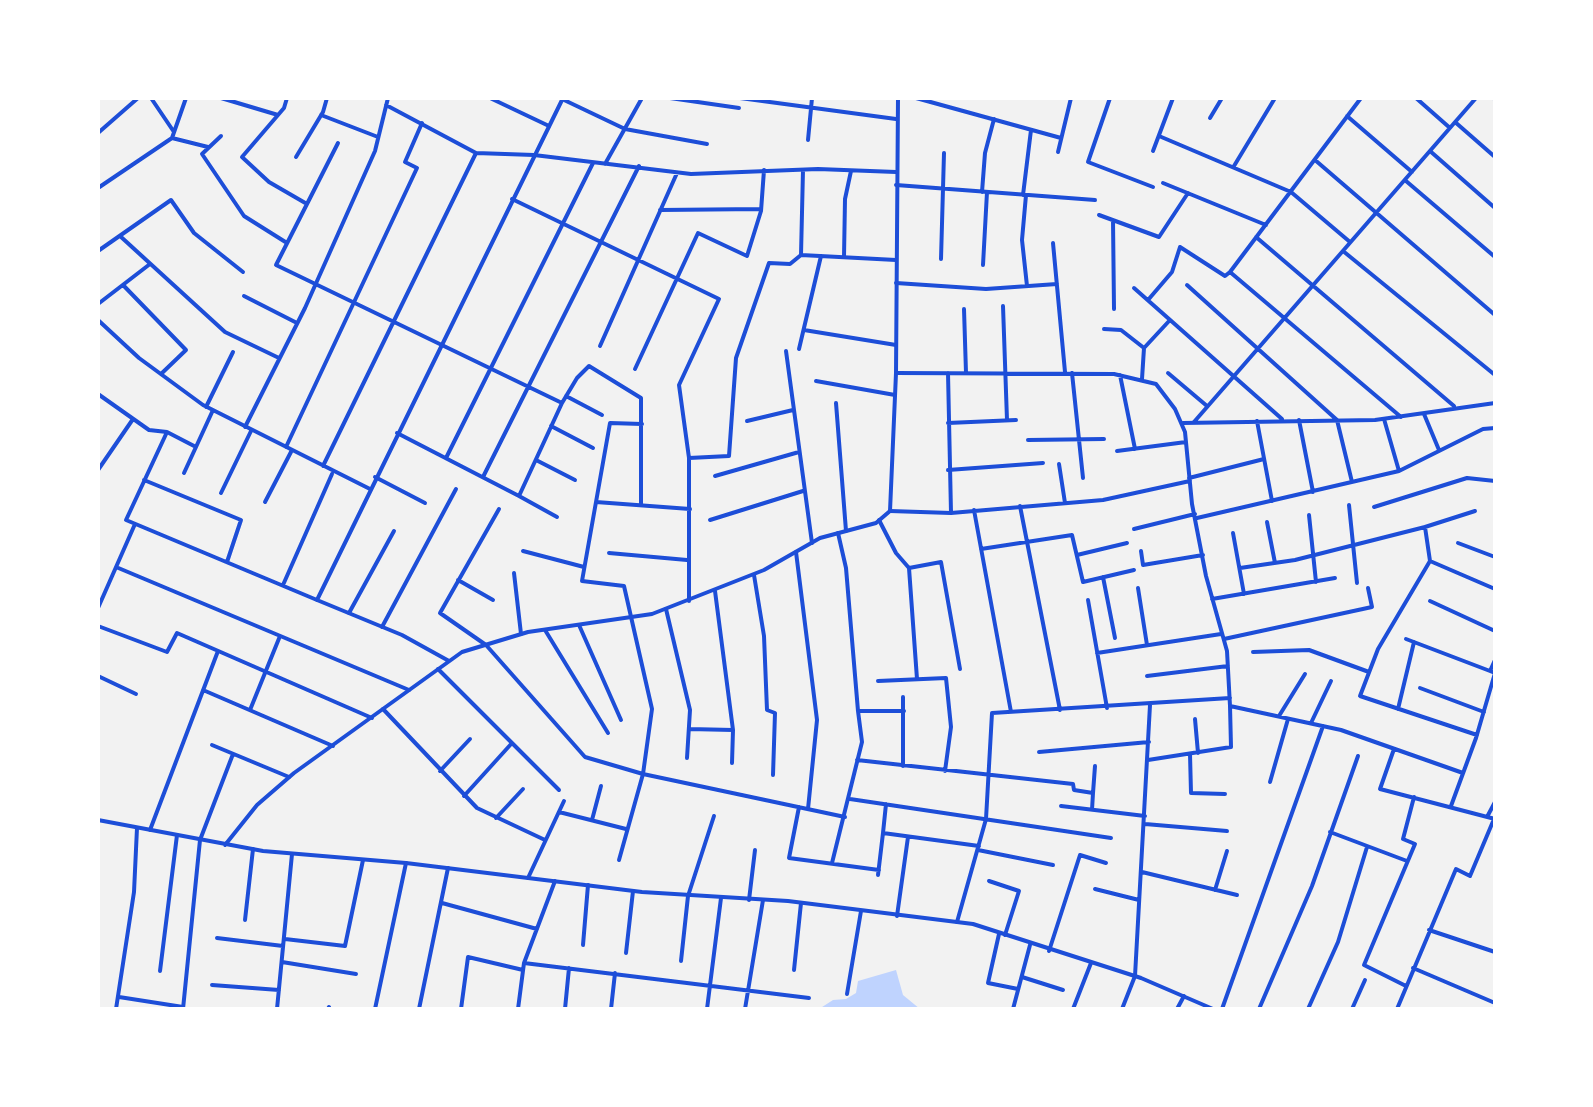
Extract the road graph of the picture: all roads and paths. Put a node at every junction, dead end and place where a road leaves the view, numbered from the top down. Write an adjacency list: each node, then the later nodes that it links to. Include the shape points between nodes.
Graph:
1 (138, 98): 39 (street)
2 (151, 98): 40 (street)
3 (186, 98): 40 (street)
4 (221, 98): 27 (street)
5 (287, 98): 27 (street)
6 (327, 98): 28 (street)
7 (388, 98): 24 (street)
8 (490, 98): 35 (street)
9 (562, 98): 35 (street); 37 (street)
10 (642, 98): 37 (street)
11 (670, 98): 25 (street)
12 (740, 98): 26 (street)
13 (812, 98): 26 (street)
14 (898, 98): 31 (street)
15 (916, 98): 32 (street)
16 (1071, 98): 44 (street)
17 (1110, 98): 71 (street, via 1088,162)
18 (1173, 98): 42 (street)
19 (1222, 98): 30 (street)
20 (1275, 98): 61 (street)
21 (1361, 98): 29 (street)
22 (1416, 98): 36 (street)
23 (1476, 98): 33 (street)
24 (386, 105): 34 (street); 43 (street)
25 (739, 108)
26 (811, 108): 31 (street); 45 (street)
27 (278, 115): 80 (street, via 242,157 269,182)
28 (321, 115): 43 (street); 55 (street)
29 (1347, 116): 57 (street); 67 (street)
30 (1210, 118)
31 (896, 119): 66 (street)
32 (994, 119): 38 (street); 74 (street, via 985,153)
33 (1455, 122): 36 (street); 56 (street)
34 (422, 123): 52 (street); 119 (street, via 405,162 417,168)
35 (549, 126): 54 (street)
36 (1450, 128): 50 (street)
37 (625, 129): 47 (street); 59 (street)
38 (1031, 130): 44 (street); 77 (street)
39 (98, 133)
40 (173, 135): 48 (street); 72 (street)
41 (221, 136): 48 (street)
42 (1159, 136): 49 (street); 61 (street)
43 (378, 137): 110 (street)
44 (1061, 138): 51 (street)
45 (808, 140)
46 (338, 143): 80 (street)
47 (707, 144)
48 (208, 147): 93 (street, via 202,154 244,216)
49 (1153, 151)
50 (1430, 151): 67 (street); 81 (street)
51 (1058, 152)
52 (476, 153): 54 (street); 128 (street)
53 (944, 153): 73 (street)
54 (534, 155): 58 (street); 78 (street)
55 (296, 157)
56 (1495, 157)
57 (1315, 160): 75 (street); 84 (street)
58 (593, 163): 59 (street); 87 (street)
59 (605, 164): 60 (street)
60 (639, 166): 65 (street); 91 (street)
61 (1234, 166): 75 (street)
62 (764, 170): 63 (street); 65 (street); 82 (street)
63 (803, 170): 64 (street); 97 (street)
64 (851, 171): 66 (street); 99 (street)
65 (677, 172): 83 (street)
66 (896, 172): 70 (street)
67 (1412, 172): 68 (street)
68 (1405, 180): 84 (street); 100 (street)
69 (1163, 183): 76 (street)
70 (896, 185): 73 (street); 103 (street)
71 (1153, 187)
72 (98, 188)
73 (944, 189): 74 (street); 101 (street)
74 (984, 192): 77 (street); 105 (street)
75 (1291, 192): 88 (street); 92 (street)
76 (1188, 193): 86 (street, via 1159,237); 88 (street)
77 (1024, 195): 79 (street); 115 (street)
78 (512, 199): 87 (street); 132 (street)
79 (1095, 200)
80 (307, 204): 93 (street)
81 (1495, 208)
82 (761, 209): 83 (street); 108 (street, via 747,256 698,233)
83 (660, 210): 102 (street)
84 (1376, 213): 92 (street); 124 (street)
85 (1099, 215): 86 (street)
86 (1113, 220): 123 (street)
87 (563, 224): 91 (street); 141 (street)
88 (1266, 225): 90 (street)
89 (120, 236): 95 (street); 104 (street); 106 (street, via 171,200 194,233)
90 (1256, 237): 107 (street); 112 (street)
91 (601, 242): 102 (street); 156 (street)
92 (1350, 242): 96 (street)
93 (287, 243): 110 (street, via 276,265)
94 (1053, 243): 111 (street)
95 (98, 251)
96 (1343, 251): 112 (street); 152 (street)
97 (801, 255): 98 (street); 203 (street, via 790,264 769,263 736,358 729,456)
98 (821, 256): 99 (street); 131 (street)
99 (844, 257): 103 (street)
100 (1495, 257)
101 (941, 259)
102 (638, 260): 108 (street); 134 (street)
103 (896, 260): 109 (street)
104 (150, 264): 113 (street); 140 (street, via 225,332)
105 (983, 265)
106 (243, 272)
107 (1230, 272): 118 (street, via 1225,276 1180,247 1172,272); 125 (street)
108 (677, 279): 142 (street); 203 (street, via 719,299 679,385)
109 (896, 283): 115 (street); 133 (street)
110 (315, 284): 119 (street); 129 (street)
111 (1057, 284): 115 (street); 143 (street)
112 (1314, 284): 125 (street); 164 (street)
113 (123, 285): 120 (street); 150 (street, via 186,350)
114 (1187, 285): 136 (street)
115 (1027, 286)
116 (1134, 288): 118 (street)
117 (244, 296): 129 (street)
118 (1148, 300): 127 (street)
119 (355, 303): 128 (street); 195 (street)
120 (98, 304)
121 (1003, 306): 147 (street)
122 (964, 309): 146 (street)
123 (1114, 309)
124 (1495, 315)
125 (1286, 316): 136 (street); 170 (street)
126 (98, 320): 150 (street)
127 (1170, 320): 135 (street); 153 (street)
128 (393, 322): 132 (street); 208 (street)
129 (297, 323): 140 (street)
130 (1104, 329): 135 (street, via 1121,330)
131 (804, 330): 133 (street); 137 (street)
132 (442, 345): 141 (street); 189 (street)
133 (896, 345): 144 (street)
134 (600, 346)
135 (1144, 348): 154 (street)
136 (1258, 348): 153 (street); 178 (street)
137 (799, 349)
138 (786, 351): 167 (street)
139 (233, 352): 165 (street)
140 (279, 358): 185 (street)
141 (492, 368): 156 (street); 202 (street)
142 (635, 369)
143 (1065, 372): 147 (street); 148 (street)
144 (896, 373): 145 (street); 158 (street)
145 (948, 373): 146 (street); 181 (street)
146 (966, 373): 147 (street)
147 (1008, 373): 173 (street)
148 (1072, 373): 151 (street); 190 (street)
149 (1168, 373): 163 (street)
150 (161, 374): 165 (street)
151 (1120, 375): 154 (street); 197 (street)
152 (1495, 375)
153 (1234, 376): 163 (street); 176 (street)
154 (1142, 379): 182 (street, via 1166,394)
155 (816, 381): 158 (street)
156 (529, 386): 160 (street); 216 (street)
157 (98, 394): 171 (street)
158 (895, 395): 241 (street)
159 (566, 396): 160 (street); 169 (street); 183 (street, via 589,366 641,398)
160 (562, 403): 184 (street)
161 (836, 403): 254 (street)
162 (1495, 403): 164 (street)
163 (1207, 406): 180 (street)
164 (1454, 406): 168 (street)
165 (206, 407): 166 (street)
166 (213, 410): 185 (street); 194 (street)
167 (793, 410): 179 (street); 201 (street)
168 (1424, 414): 170 (street); 199 (street)
169 (602, 415)
170 (1401, 417): 172 (street)
171 (133, 419): 188 (street, via 149,430); 209 (street)
172 (1384, 419): 178 (street); 211 (street)
173 (1007, 420): 174 (street); 181 (street)
174 (1016, 420)
175 (1257, 420): 176 (street); 180 (street); 204 (street)
176 (1284, 420): 177 (street)
177 (1299, 420): 178 (street); 226 (street)
178 (1337, 420): 222 (street)
179 (747, 421)
180 (1194, 422): 182 (street)
181 (948, 423): 210 (street)
182 (1182, 423): 193 (street)
183 (642, 424): 231 (street, via 610,423); 234 (street)
184 (551, 426): 196 (street); 205 (street)
185 (245, 427): 187 (street)
186 (1495, 428): 199 (street)
187 (252, 430): 195 (street); 227 (street)
188 (167, 432): 194 (street); 219 (street)
189 (397, 433): 202 (street); 215 (street)
190 (1079, 438): 191 (street); 192 (street); 217 (street)
191 (1104, 439)
192 (1028, 440)
193 (1186, 442): 197 (street); 218 (street)
194 (196, 447): 212 (street)
195 (286, 447): 198 (street)
196 (593, 448)
197 (1135, 449): 200 (street)
198 (292, 450): 208 (street); 230 (street)
199 (1439, 450): 211 (street)
200 (1117, 451)
201 (799, 452): 214 (street); 225 (street)
202 (445, 458): 216 (street)
203 (689, 458): 239 (street)
204 (1264, 459): 218 (street); 229 (street)
205 (536, 460): 220 (street); 228 (street)
206 (1043, 463): 210 (street)
207 (1059, 464): 233 (street)
208 (323, 466): 223 (street)
209 (98, 470)
210 (948, 470): 243 (street)
211 (1399, 471): 222 (street)
212 (184, 473)
213 (332, 474): 287 (street)
214 (715, 476)
215 (375, 477): 223 (street); 232 (street)
216 (483, 477): 228 (street)
217 (1083, 478)
218 (1190, 479): 233 (street, via 1103,500); 245 (street)
219 (144, 480): 250 (street, via 126,518); 273 (street, via 241,520)
220 (575, 480)
221 (1495, 481): 237 (street, via 1467,478)
222 (1352, 482): 226 (street)
223 (370, 489): 294 (street)
224 (456, 489): 305 (street)
225 (803, 491): 247 (street); 258 (street)
226 (1313, 492): 229 (street)
227 (221, 493)
228 (519, 496): 246 (street)
229 (1272, 501): 245 (street)
230 (265, 502)
231 (596, 502): 234 (street); 276 (street)
232 (425, 503)
233 (1065, 503): 236 (street)
234 (641, 505): 239 (street)
235 (1349, 505): 261 (street)
236 (1020, 506): 240 (street); 257 (street)
237 (1374, 507)
238 (499, 509): 284 (street)
239 (690, 509): 271 (street)
240 (974, 510): 243 (street); 262 (street)
241 (890, 511): 243 (street); 248 (street)
242 (1475, 511): 251 (street)
243 (951, 513)
244 (1309, 515): 269 (street)
245 (1196, 516): 252 (street); 268 (street)
246 (557, 517)
247 (710, 520)
248 (879, 520): 254 (street); 277 (street)
249 (1267, 522): 274 (street)
250 (135, 524): 273 (street); 275 (street)
251 (1425, 527): 261 (street); 272 (street)
252 (1134, 529)
253 (394, 531): 301 (street)
254 (846, 531): 255 (street)
255 (838, 533): 258 (street); 346 (street, via 846,568)
256 (1233, 533): 278 (street)
257 (1027, 542): 262 (street); 267 (street, via 1072,535); 345 (street)
258 (812, 543): 265 (street)
259 (1127, 543): 267 (street)
260 (1458, 543): 270 (street)
261 (1354, 545): 269 (street); 286 (street)
262 (981, 549): 348 (street)
263 (523, 551): 276 (street)
264 (1141, 551): 268 (street, via 1143,565)
265 (796, 552): 281 (street); 400 (street, via 817,720)
266 (609, 553): 271 (street)
267 (1077, 555): 282 (street, via 1083,582)
268 (1203, 555): 293 (street)
269 (1315, 555): 274 (street); 285 (street)
270 (1495, 557)
271 (687, 560): 297 (street)
272 (1430, 561): 290 (street); 325 (street)
273 (227, 562): 287 (street)
274 (1275, 563): 278 (street)
275 (116, 567): 299 (street); 309 (street)
276 (584, 567): 302 (street, via 582,581 624,586)
277 (909, 568): 323 (street, via 941,562); 330 (street)
278 (1240, 568): 292 (street)
279 (1134, 570): 282 (street)
280 (514, 573): 308 (street)
281 (754, 575): 291 (street); 382 (street, via 764,636 767,710 775,713)
282 (1103, 577): 311 (street)
283 (1335, 578): 285 (street)
284 (458, 580): 295 (street); 314 (street, via 440,613)
285 (1316, 582): 292 (street)
286 (1357, 583)
287 (283, 585): 294 (street)
288 (1138, 588): 315 (street)
289 (1368, 588): 310 (street, via 1372,607)
290 (1495, 589)
291 (715, 591): 297 (street); 358 (street)
292 (1244, 594): 293 (street)
293 (1212, 599): 310 (street)
294 (317, 600): 301 (street)
295 (493, 600)
296 (1088, 600): 318 (street)
297 (689, 601): 300 (street)
298 (1430, 601): 307 (street)
299 (98, 608)
300 (666, 609): 302 (street); 357 (street, via 690,710)
301 (349, 613): 305 (street)
302 (629, 617): 303 (street); 381 (street, via 652,709)
303 (579, 625): 306 (street); 354 (street)
304 (98, 626): 316 (street, via 167,652 175,633)
305 (382, 627): 320 (street)
306 (545, 630): 308 (street); 359 (street)
307 (1495, 631)
308 (521, 634): 314 (street)
309 (280, 636): 324 (street); 335 (street)
310 (1223, 637): 315 (street); 321 (street)
311 (1115, 638)
312 (1406, 639): 313 (street)
313 (1414, 642): 327 (street); 343 (street)
314 (486, 645): 320 (street); 381 (street, via 585,757)
315 (1147, 645): 318 (street)
316 (218, 651): 324 (street); 334 (street)
317 (1253, 652): 325 (street, via 1309,650)
318 (1097, 653): 341 (street)
319 (1495, 660): 327 (street)
320 (449, 661): 322 (street)
321 (1228, 666): 329 (street); 338 (street)
322 (438, 669): 335 (street); 363 (street)
323 (960, 669)
324 (266, 672): 344 (street); 351 (street)
325 (1369, 672): 343 (street, via 1360,696)
326 (1305, 674): 350 (street)
327 (1493, 675): 349 (street)
328 (98, 676): 336 (street)
329 (1147, 676)
330 (917, 679): 331 (street); 379 (street, via 946,678 951,727)
331 (878, 681)
332 (1331, 681): 355 (street)
333 (1420, 688): 349 (street)
334 (203, 690): 344 (street); 415 (street)
335 (409, 690): 342 (street)
336 (136, 694)
337 (903, 697): 347 (street)
338 (1230, 698): 339 (street); 340 (street)
339 (1150, 705): 341 (street); 362 (street)
340 (1230, 706): 350 (street); 368 (street, via 1231,747)
341 (1107, 708): 345 (street)
342 (383, 709): 351 (street); 378 (street)
343 (1398, 709): 360 (street)
344 (250, 710): 365 (street)
345 (1060, 710): 348 (street)
346 (858, 711): 347 (street); 373 (street, via 862,742)
347 (904, 711): 376 (street)
348 (1011, 712): 383 (street, via 992,713)
349 (1484, 712): 360 (street)
350 (1279, 716): 352 (street)
351 (372, 718): 365 (street)
352 (1288, 718): 355 (street); 385 (street)
353 (1195, 719): 368 (street)
354 (621, 720)
355 (1311, 723): 356 (street)
356 (1323, 726): 366 (street); 512 (street)
357 (689, 729): 358 (street); 372 (street)
358 (733, 730): 375 (street)
359 (608, 733)
360 (1477, 735): 380 (street)
361 (470, 739): 378 (street)
362 (1149, 742): 367 (street); 374 (street)
363 (512, 743): 388 (street); 391 (street)
364 (212, 745): 369 (street)
365 (333, 746): 384 (street)
366 (1394, 748): 380 (street); 392 (street, via 1380,789)
367 (1039, 752)
368 (1198, 753): 370 (street)
369 (233, 754): 384 (street); 422 (street)
370 (1190, 754): 374 (street); 390 (street, via 1191,793)
371 (1358, 756): 417 (street)
372 (687, 758)
373 (857, 760): 376 (street); 393 (street)
374 (1148, 760): 404 (street)
375 (732, 763)
376 (903, 766): 379 (street)
377 (1095, 766): 389 (street)
378 (440, 771): 391 (street)
379 (945, 771): 383 (street)
380 (1463, 773): 398 (street)
381 (643, 774): 399 (street); 414 (street)
382 (773, 775)
383 (989, 776): 389 (street, via 1073,784 1074,790); 408 (street)
384 (289, 777): 424 (street, via 257,805)
385 (1270, 782)
386 (601, 786): 411 (street)
387 (523, 789): 407 (street)
388 (559, 790)
389 (1093, 793): 401 (street)
390 (1225, 794)
391 (464, 796): 407 (street)
392 (1414, 797): 398 (street); 433 (street, via 1403,839 1415,844)
393 (850, 799): 396 (street); 405 (street)
394 (564, 801): 402 (street)
395 (1495, 802): 406 (street)
396 (886, 804): 408 (street); 418 (street)
397 (1061, 806): 401 (street)
398 (1451, 806): 406 (street)
399 (799, 807): 400 (street); 435 (street, via 789,858)
400 (808, 809): 405 (street)
401 (1092, 810): 404 (street)
402 (559, 812): 411 (street); 423 (street)
403 (714, 816): 448 (street)
404 (1145, 816): 412 (street)
405 (845, 817): 435 (street)
406 (1487, 817): 409 (street)
407 (496, 818): 423 (street)
408 (986, 819): 421 (street); 426 (street)
409 (1495, 819): 460 (street, via 1470,876 1456,869)
410 (98, 820): 413 (street)
411 (592, 820): 414 (street)
412 (1145, 824): 416 (street); 439 (street)
413 (137, 828): 415 (street); 493 (street)
414 (626, 829): 432 (street)
415 (150, 830): 419 (street)
416 (1227, 831)
417 (1330, 832): 425 (street); 513 (street)
418 (883, 833): 420 (street); 435 (street, via 878,873)
419 (177, 835): 422 (street); 478 (street)
420 (908, 837): 426 (street); 456 (street)
421 (1111, 838)
422 (200, 840): 424 (street); 496 (street)
423 (545, 840): 440 (street)
424 (225, 845): 427 (street)
425 (1367, 847): 433 (street); 514 (street, via 1338,942)
426 (978, 848): 437 (street); 458 (street)
427 (253, 849): 430 (street); 457 (street)
428 (755, 850): 450 (street)
429 (1227, 851): 445 (street)
430 (292, 854): 431 (street); 463 (street)
431 (363, 860): 434 (street); 463 (street, via 345,946)
432 (619, 860)
433 (1407, 861): 486 (street, via 1364,965)
434 (406, 863): 438 (street); 499 (street)
435 (832, 863)
436 (1106, 863): 467 (street, via 1080,855)
437 (1053, 865)
438 (448, 868): 440 (street); 453 (street)
439 (1142, 872): 445 (street); 452 (street)
440 (528, 878): 441 (street)
441 (555, 881): 443 (street); 459 (street)
442 (989, 881): 461 (street, via 1019,891)
443 (588, 885): 446 (street); 464 (street)
444 (1095, 889): 452 (street)
445 (1215, 890): 447 (street)
446 (633, 891): 448 (street); 469 (street)
447 (1237, 895)
448 (688, 896): 449 (street); 470 (street)
449 (721, 898): 450 (street); 484 (street)
450 (749, 900): 451 (street)
451 (763, 900): 454 (street); 487 (street)
452 (1140, 900): 481 (street)
453 (442, 903): 459 (street); 500 (street)
454 (801, 903): 455 (street); 477 (street)
455 (861, 911): 456 (street); 491 (street)
456 (897, 916): 458 (street)
457 (245, 920)
458 (957, 922): 461 (street)
459 (537, 929): 472 (street)
460 (1428, 930): 468 (street); 475 (street)
461 (1002, 934): 465 (street); 488 (street, via 988,983)
462 (217, 938): 466 (street)
463 (284, 939): 466 (street)
464 (583, 945)
465 (1030, 945): 467 (street); 482 (street)
466 (283, 946): 471 (street)
467 (1049, 951): 473 (street)
468 (1495, 952)
469 (626, 953)
470 (681, 961)
471 (282, 962): 480 (street); 489 (street)
472 (524, 963): 474 (street); 476 (street)
473 (1091, 963): 481 (street); 508 (street)
474 (569, 968): 479 (street); 503 (street)
475 (1413, 968): 486 (street); 495 (street)
476 (523, 970): 501 (street, via 468,957); 502 (street)
477 (794, 970)
478 (160, 971)
479 (615, 973): 484 (street); 504 (street)
480 (356, 974)
481 (1135, 976): 492 (street); 509 (street)
482 (1022, 977): 488 (street); 490 (street)
483 (1365, 980): 515 (street)
484 (710, 984): 487 (street); 505 (street)
485 (212, 985): 489 (street)
486 (1406, 986): 516 (street)
487 (748, 989): 494 (street); 506 (street)
488 (1018, 989): 507 (street)
489 (279, 990): 498 (street)
490 (1063, 990)
491 (847, 994)
492 (1184, 996): 510 (street); 511 (street)
493 (119, 997): 496 (street); 497 (street)
494 (809, 998)
495 (1495, 1003)
496 (183, 1008)
497 (116, 1009)
498 (277, 1009)
499 (375, 1009)
500 (419, 1009)
501 (461, 1009)
502 (518, 1009)
503 (565, 1009)
504 (611, 1009)
505 (707, 1009)
506 (745, 1009)
507 (1013, 1009)
508 (1073, 1009)
509 (1122, 1009)
510 (1177, 1009)
511 (1213, 1009)
512 (1222, 1009)
513 (1259, 1009)
514 (1308, 1009)
515 (1352, 1009)
516 (1397, 1009)

